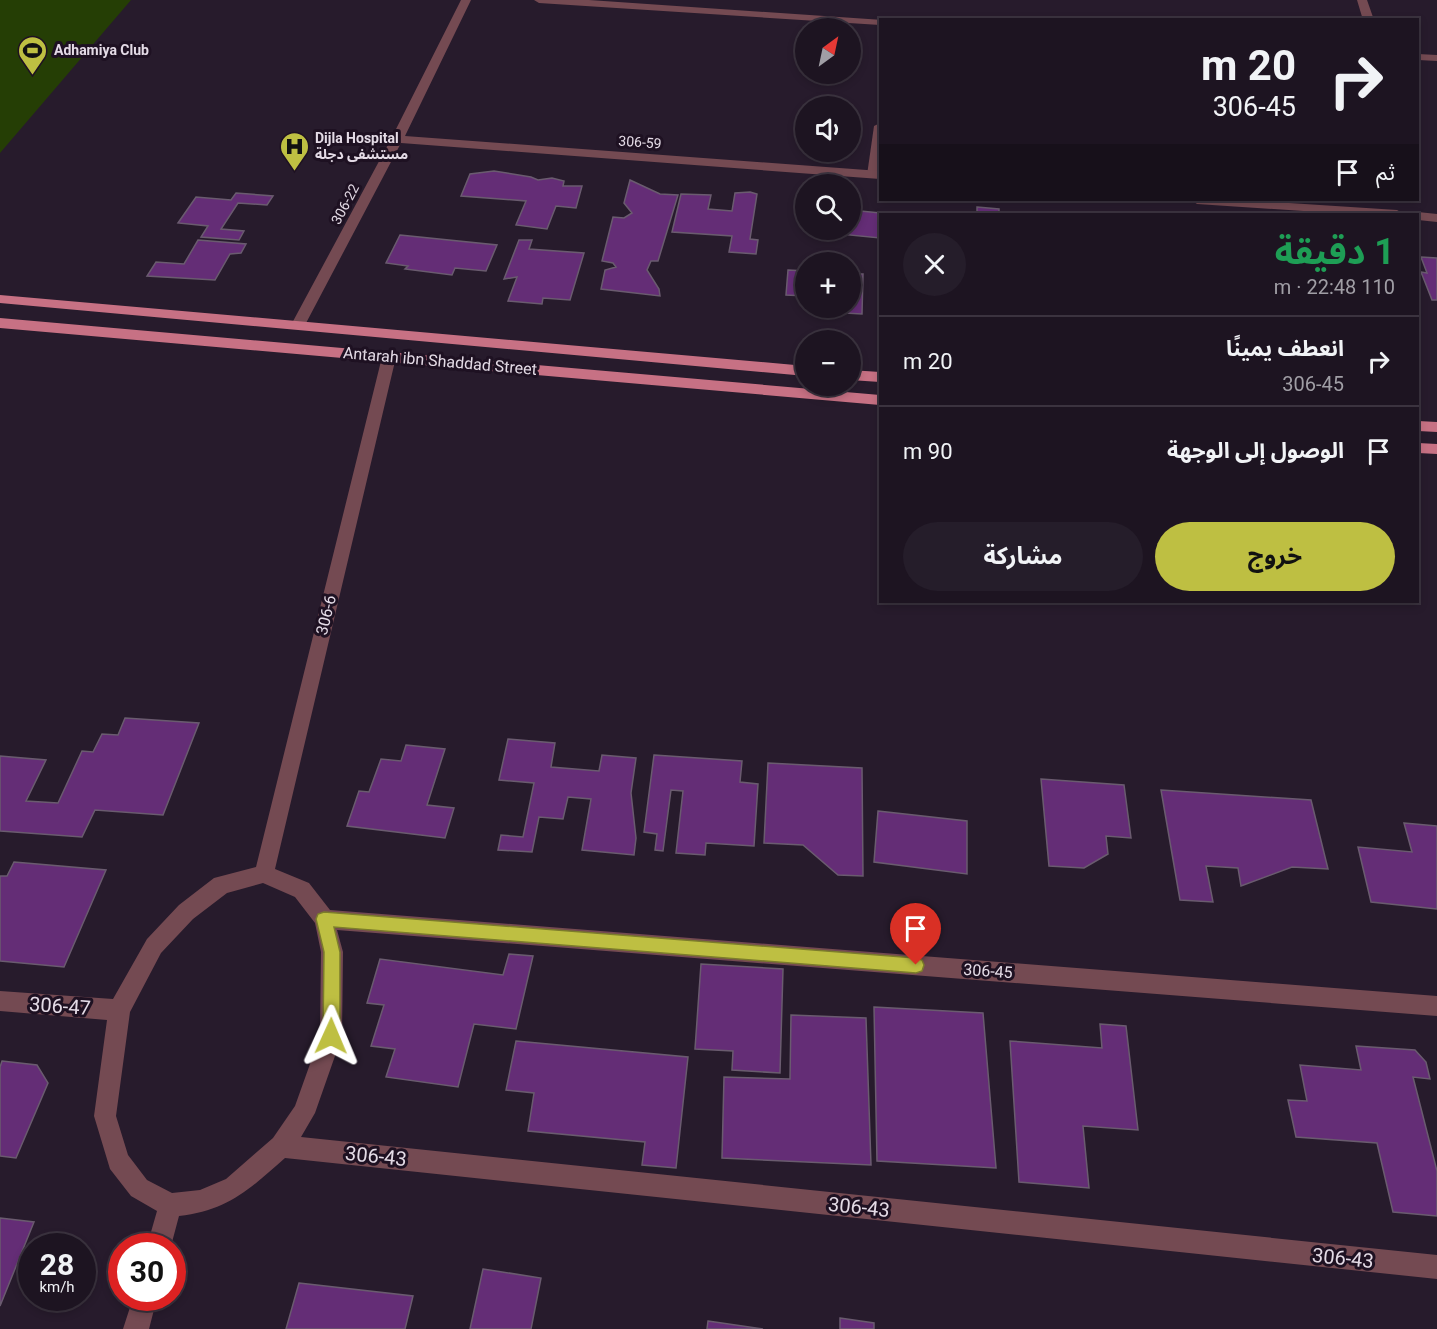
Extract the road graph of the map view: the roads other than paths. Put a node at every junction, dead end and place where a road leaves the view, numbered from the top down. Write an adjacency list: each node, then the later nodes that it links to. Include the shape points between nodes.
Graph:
1 (466, 0): 9 (street, 306-22)
2 (539, 0): 5 (street)
3 (1362, 0): 4 (street)
4 (1368, 18)
5 (879, 22)
6 (1419, 57): 7 (street)
7 (1437, 58)
8 (879, 126): 10 (lane)
9 (397, 139): 10 (street, 306-59); 17 (street, 306-22)
10 (876, 175)
11 (1231, 201): 12 (street)
12 (1384, 213)
13 (1419, 216): 14 (street)
14 (1437, 218)
15 (0, 298): 17 (main road, Antarah ibn Shaddad Street)
16 (0, 323): 18 (main road, Antarah ibn Shaddad Street)
17 (298, 325): 19 (main road, Antarah ibn Shaddad Street)
18 (389, 357): 22 (main road, Antarah ibn Shaddad Street); 27 (street, 306-6)
19 (795, 370)
20 (861, 376): 21 (main road)
21 (879, 377)
22 (879, 400)
23 (1419, 426): 24 (main road)
24 (1437, 427)
25 (1419, 448): 26 (main road)
26 (1437, 449)
27 (264, 874): 28 (street, via 302,890); 31 (street, via 221,885 186,912 154,946)
28 (324, 919): 30 (street, 306-45); 32 (street, via 332,952 331,1036 304,1113)
29 (0, 1001): 31 (street, 306-47)
30 (1437, 1006)
31 (119, 1010): 33 (street, via 105,1116 118,1161 139,1188)
32 (281, 1146): 33 (street, via 234,1187 201,1202); 35 (street, 306-43)
33 (170, 1205): 34 (street)
34 (162, 1233)
35 (1437, 1268)
36 (141, 1311): 37 (street)
37 (136, 1329)

